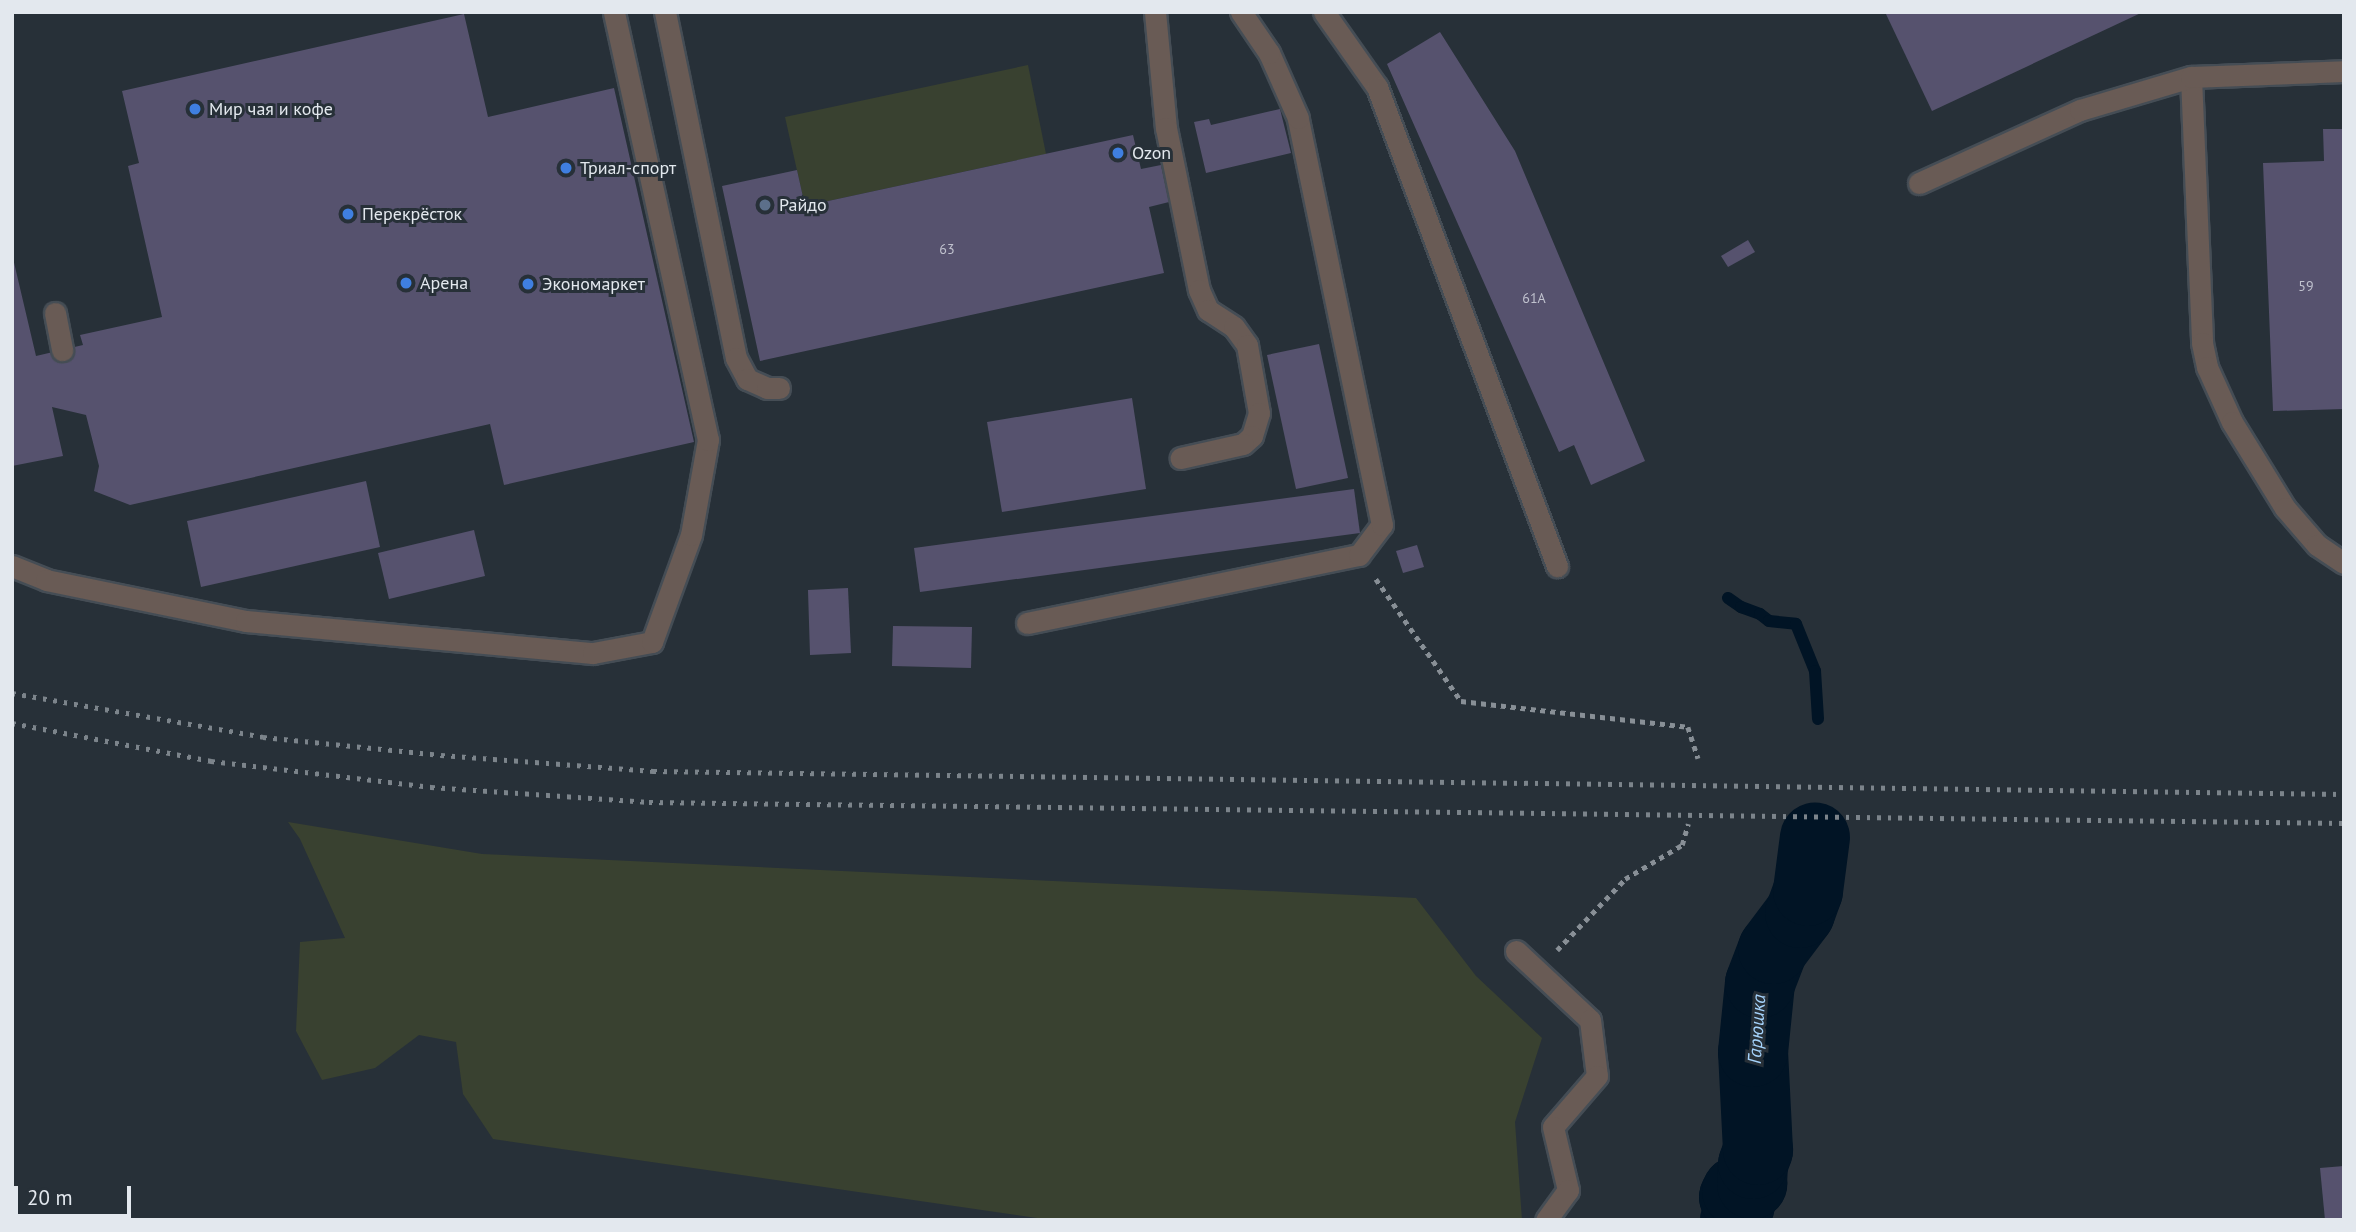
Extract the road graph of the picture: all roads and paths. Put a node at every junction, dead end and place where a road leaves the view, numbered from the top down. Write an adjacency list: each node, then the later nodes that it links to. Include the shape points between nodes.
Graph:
1 (614, 12): 15 (lane, via 708,440 691,536 652,642 593,653 246,621 46,580)
2 (664, 12): 11 (lane, via 736,358 747,379)
3 (1155, 12): 12 (lane, via 1166,128 1199,290 1209,310 1234,327 1247,345 1259,413 1252,436 1243,444)
4 (1241, 12): 13 (lane, via 1269,52 1298,118 1382,525)
5 (1324, 12): 16 (lane, via 1377,87)
6 (2344, 71): 7 (lane)
7 (2191, 77): 8 (lane, via 2080,110); 14 (lane, via 2202,344 2207,367 2232,422 2285,508 2317,545)
8 (1919, 183)
9 (55, 313): 10 (lane)
10 (62, 350)
11 (779, 388)
12 (1181, 458)
13 (1359, 555): 17 (lane); 18 (path, via 1461,701 1689,727)
14 (2344, 563)
15 (12, 566)
16 (1557, 566)
17 (1027, 623)
18 (1698, 758)
19 (1688, 824): 21 (path, via 1682,845 1625,879)
20 (1516, 951): 21 (lane)
21 (1537, 971): 22 (lane, via 1590,1020 1597,1076 1553,1127 1567,1190)
22 (1546, 1220)

